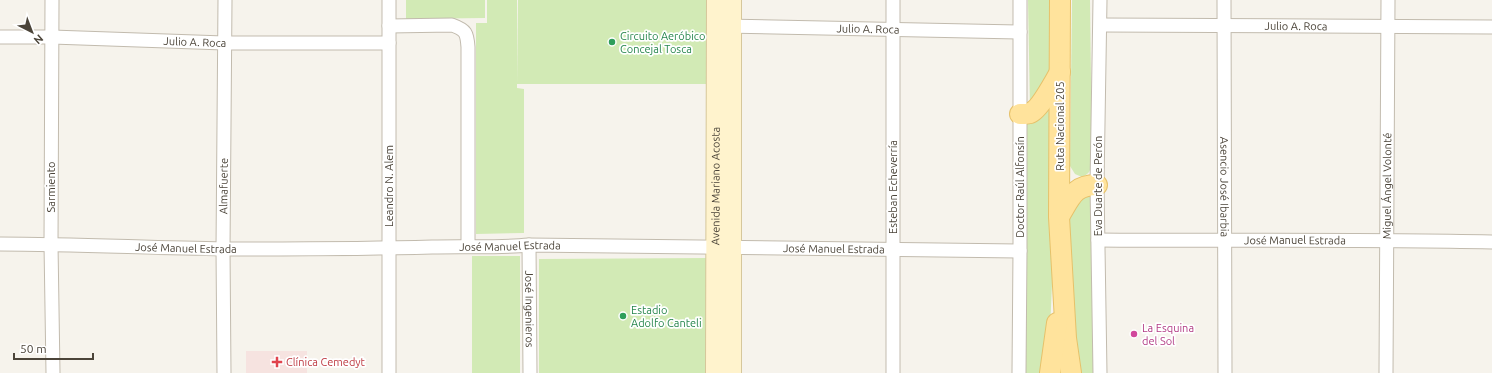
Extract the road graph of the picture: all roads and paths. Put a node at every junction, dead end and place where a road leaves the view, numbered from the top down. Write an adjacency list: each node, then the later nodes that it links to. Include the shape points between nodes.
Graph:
1 (52, 0): 21 (street, Sarmiento)
2 (225, 0): 22 (street, Almafuerte)
3 (389, 0): 13 (street, Leandro N. Alem)
4 (716, 0): 14 (main road, Avenida Mariano Acosta)
5 (732, 0): 14 (main road, Avenida Mariano Acosta)
6 (893, 0): 18 (street, Esteban Echeverría)
7 (1020, 0): 19 (street, Doctor Raúl Alfonsín)
8 (1060, 0): 24 (main road, Ruta Nacional 205)
9 (1100, 0): 12 (street, Eva Duarte de Perón)
10 (1224, 0): 15 (street, Asencio José Ibarbia)
11 (1388, 0): 16 (street, Miguel Ángel Volonté)
12 (1101, 25): 15 (street, Julio A. Roca); 26 (street, Eva Duarte de Perón)
13 (389, 26): 23 (street, Leandro N. Alem); 35 (street, via 452,25 462,29 467,36)
14 (724, 26): 18 (street, Julio A. Roca); 37 (main road, Avenida Mariano Acosta)
15 (1224, 26): 16 (street, Julio A. Roca); 30 (street, Asencio José Ibarbia)
16 (1388, 27): 17 (street, Julio A. Roca); 29 (street, Miguel Ángel Volonté)
17 (1492, 27)
18 (893, 29): 19 (street, Julio A. Roca); 39 (street, Esteban Echeverría)
19 (1020, 32): 25 (street, Doctor Raúl Alfonsín)
20 (0, 37): 21 (street, Julio A. Roca)
21 (52, 37): 22 (street, Julio A. Roca); 33 (street, Sarmiento)
22 (224, 43): 23 (street, Julio A. Roca); 38 (street, Almafuerte)
23 (390, 44): 36 (street, Leandro N. Alem)
24 (1060, 72): 25 (main road, via 1036,109 1030,113); 27 (main road, Ruta Nacional 205)
25 (1020, 114): 40 (street, Doctor Raúl Alfonsín)
26 (1097, 185): 27 (main road, via 1086,185 1074,192); 28 (street, Eva Duarte de Perón)
27 (1059, 217): 41 (main road, Ruta Nacional 205)
28 (1098, 240): 30 (street, José Manuel Estrada); 52 (street, Eva Duarte de Perón)
29 (1387, 240): 30 (street, José Manuel Estrada); 31 (street, José Manuel Estrada); 54 (street, Miguel Ángel Volonté)
30 (1225, 241): 53 (street, Asencio José Ibarbia)
31 (1492, 242)
32 (0, 244): 33 (street, José Manuel Estrada)
33 (51, 244): 38 (street, José Manuel Estrada); 42 (street, Sarmiento)
34 (529, 245): 35 (street, José Manuel Estrada); 37 (street, José Manuel Estrada); 45 (street, José Ingenieros)
35 (468, 246): 36 (street, José Manuel Estrada)
36 (389, 248): 38 (street, José Manuel Estrada); 44 (street, Leandro N. Alem)
37 (724, 248): 39 (street, José Manuel Estrada); 46 (main road, Avenida Mariano Acosta); 47 (main road, Avenida Mariano Acosta)
38 (223, 249): 43 (street, Almafuerte)
39 (893, 250): 40 (street, José Manuel Estrada); 48 (street, Esteban Echeverría)
40 (1020, 251): 49 (street, Doctor Raúl Alfonsín)
41 (1061, 251): 50 (main road, Ruta Nacional 205, via 1055,341); 51 (main road, Ruta Nacional 205, via 1066,338)
42 (53, 373)
43 (224, 373)
44 (389, 373)
45 (530, 373)
46 (716, 373)
47 (732, 373)
48 (893, 373)
49 (1019, 373)
50 (1050, 373)
51 (1071, 373)
52 (1100, 373)
53 (1225, 373)
54 (1386, 373)

